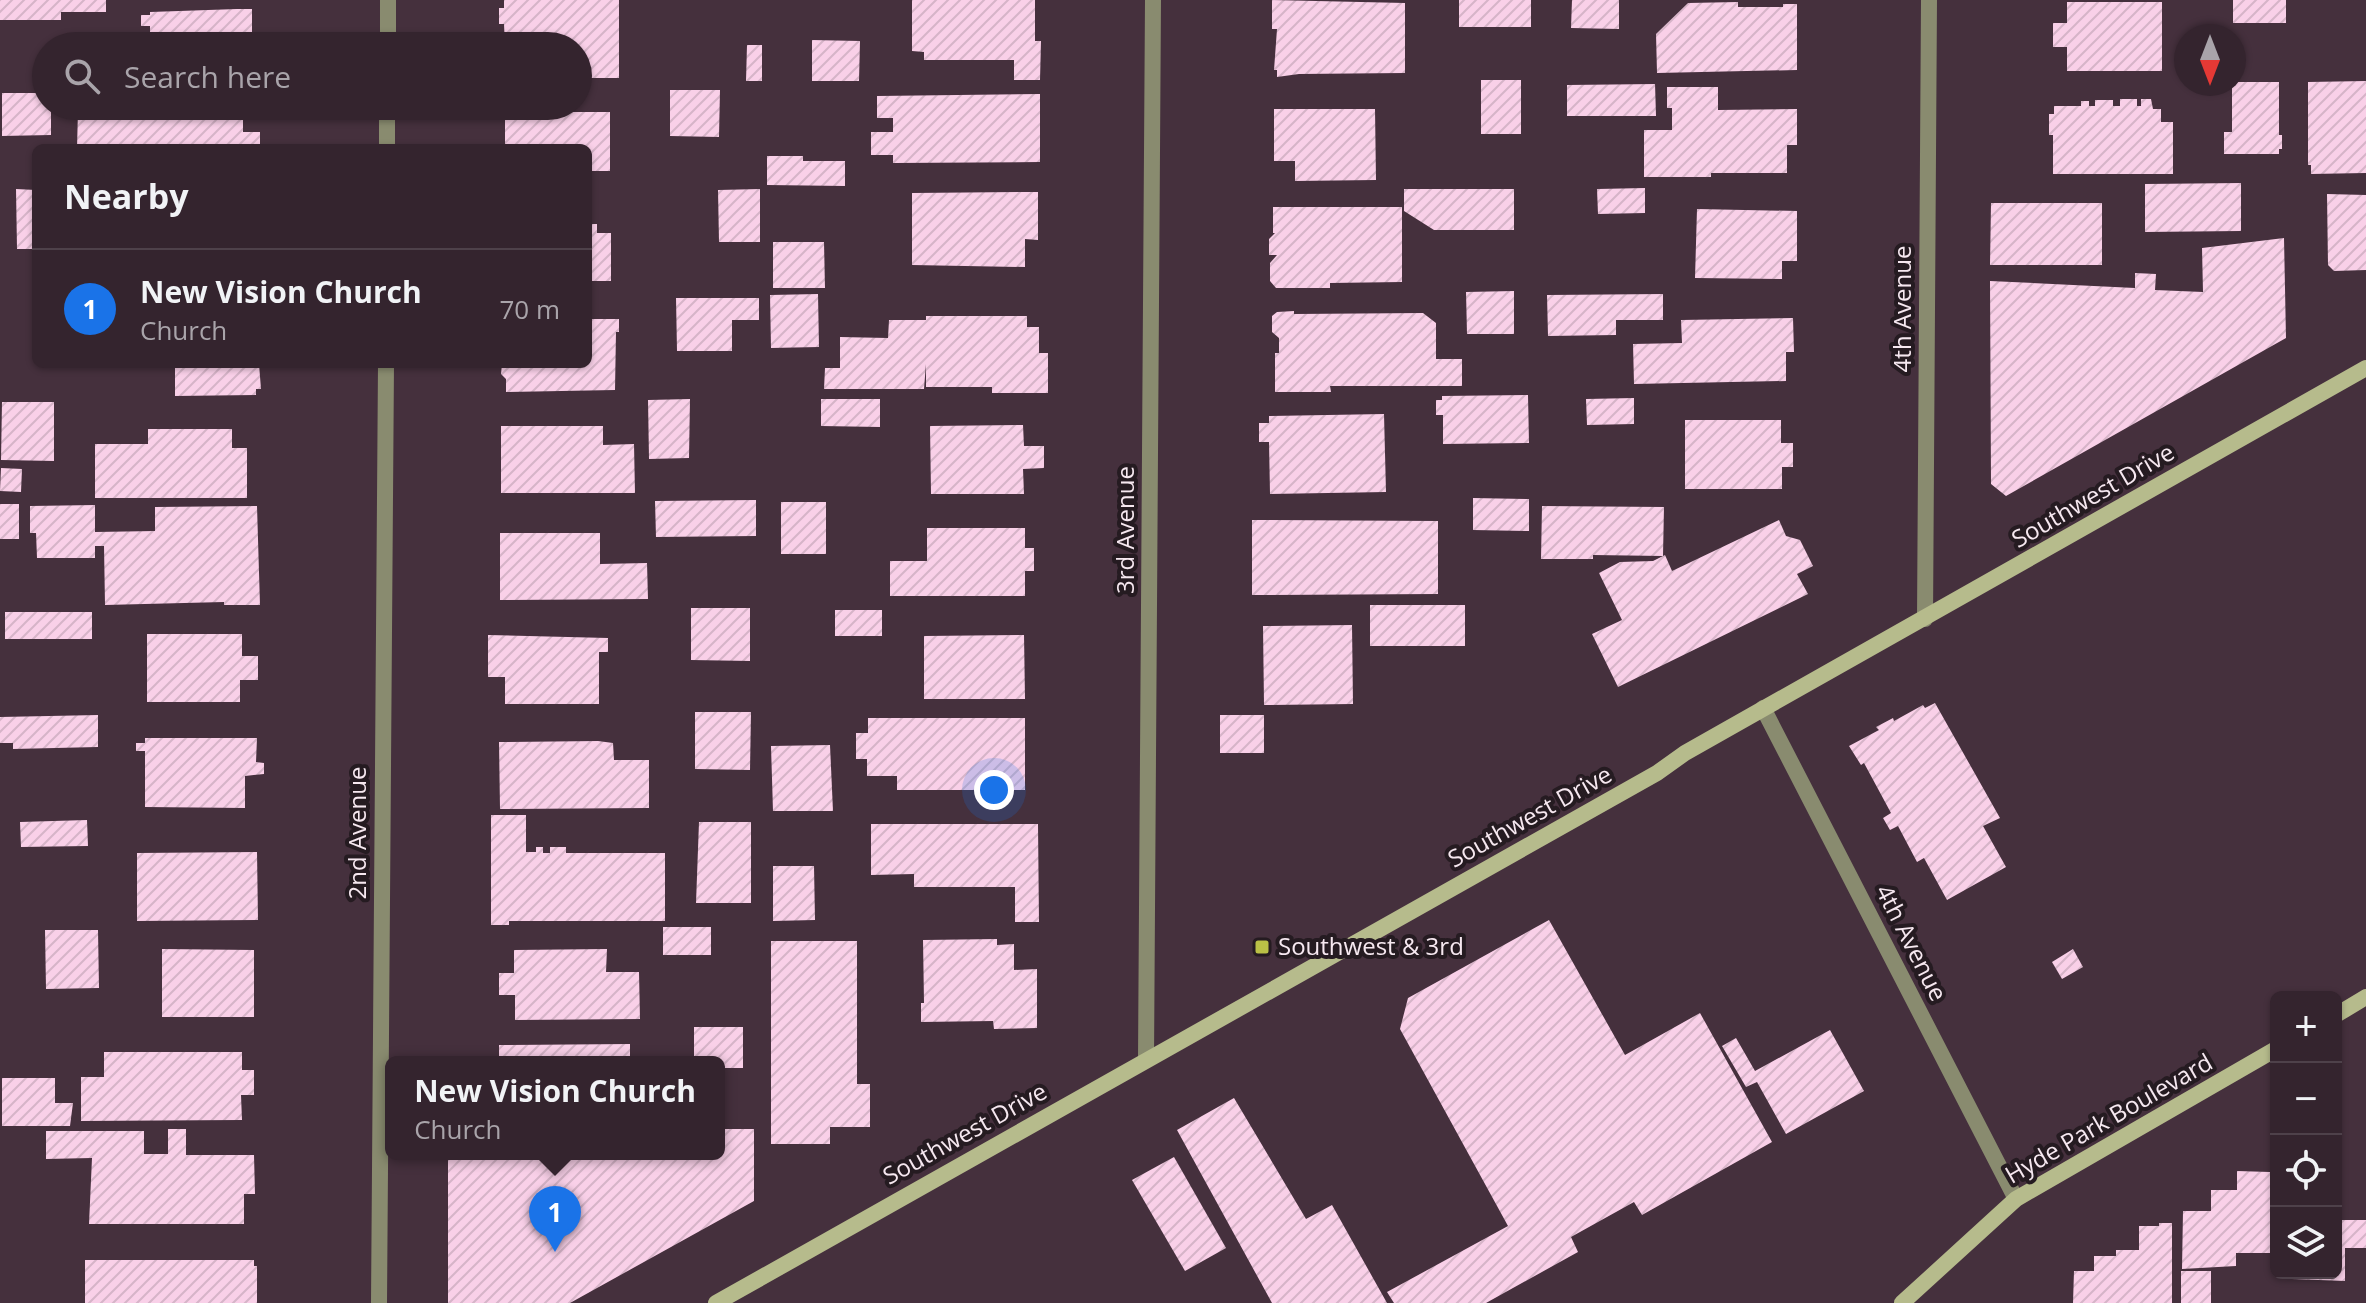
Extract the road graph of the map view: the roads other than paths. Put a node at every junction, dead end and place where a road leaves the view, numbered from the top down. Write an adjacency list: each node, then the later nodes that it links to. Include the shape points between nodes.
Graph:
1 (388, 0): 4 (street)
2 (1153, 0): 14 (street, 3rd Avenue)
3 (1929, 0): 9 (street, 4th Avenue)
4 (388, 32)
5 (387, 120): 6 (street)
6 (387, 144)
7 (386, 368): 17 (street, 2nd Avenue)
8 (2366, 368): 9 (street, Southwest Drive)
9 (1925, 619): 10 (street, Southwest Drive)
10 (1763, 708): 14 (street, Southwest Drive); 15 (street, 4th Avenue)
11 (2366, 997): 12 (street)
12 (2342, 1011)
13 (2270, 1052): 15 (street, Hyde Park Boulevard)
14 (1146, 1060): 18 (street, Southwest Drive)
15 (2016, 1199): 16 (street, Hyde Park Boulevard)
16 (1910, 1299)
17 (379, 1303)
18 (716, 1303)

